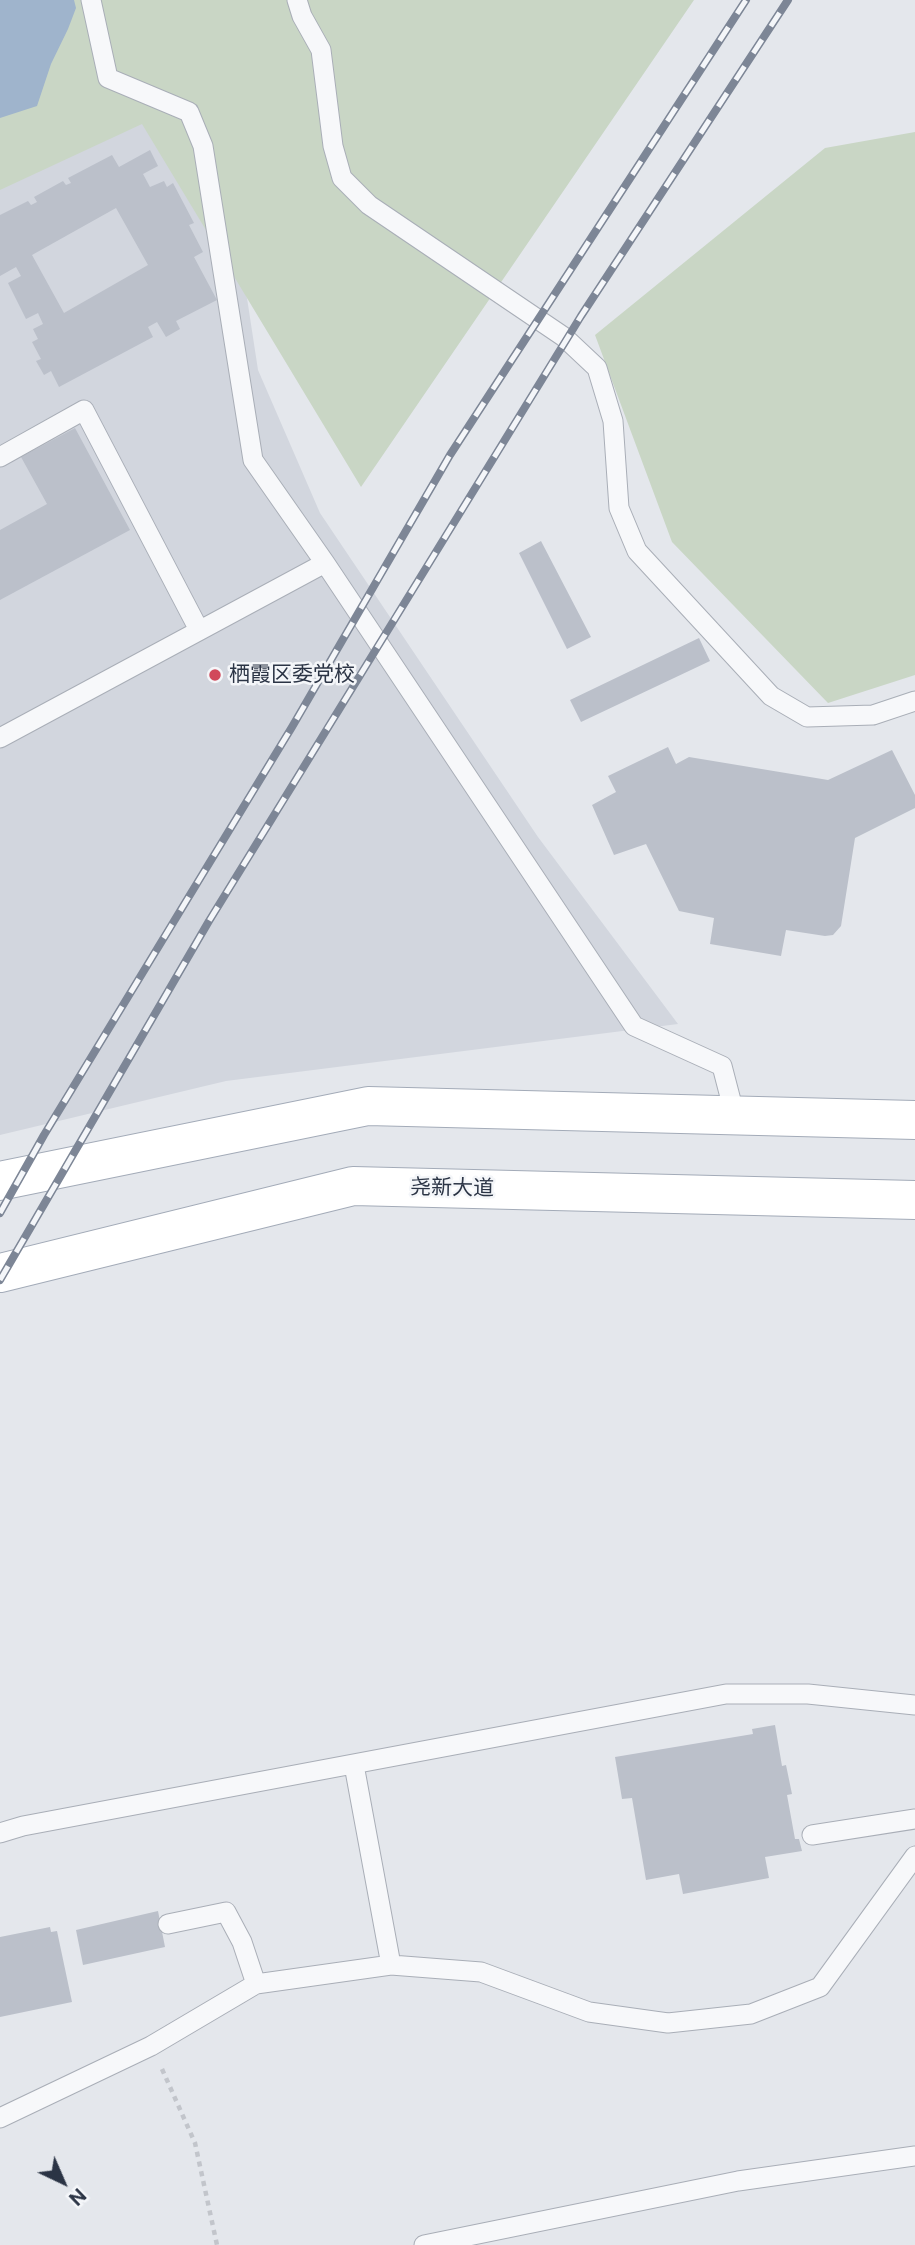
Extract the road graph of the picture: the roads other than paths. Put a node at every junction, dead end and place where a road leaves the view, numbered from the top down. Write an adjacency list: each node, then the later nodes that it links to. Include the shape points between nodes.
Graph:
1 (91, 0): 4 (lane, via 108,78 189,112 203,146 253,460)
2 (297, 0): 6 (lane, via 321,50 342,178 369,205 564,337 597,368 613,421 619,508 637,551 771,696 807,717 873,715)
3 (0, 457): 5 (lane, via 84,410)
4 (325, 563): 5 (lane); 8 (lane, via 634,1026 722,1066)
5 (199, 630): 7 (lane)
6 (915, 701)
7 (0, 738)
8 (735, 1116): 9 (main road); 10 (main road, via 368,1106)
9 (915, 1120)
10 (0, 1181)
11 (915, 1200): 12 (main road, 尧新大道, via 353,1186)
12 (0, 1273)
13 (915, 1704): 14 (lane, via 808,1694 726,1694)
14 (354, 1765): 16 (lane); 20 (lane)
15 (915, 1819): 17 (lane)
16 (0, 1833)
17 (812, 1835)
18 (915, 1856): 20 (lane, via 820,1987 751,2014 655,2022 589,2012 481,1972)
19 (168, 1924): 21 (lane, via 226,1912)
20 (391, 1965): 21 (lane)
21 (256, 1984): 22 (lane, via 152,2046)
22 (0, 2118)
23 (915, 2156): 24 (lane, via 737,2180)
24 (424, 2245)

